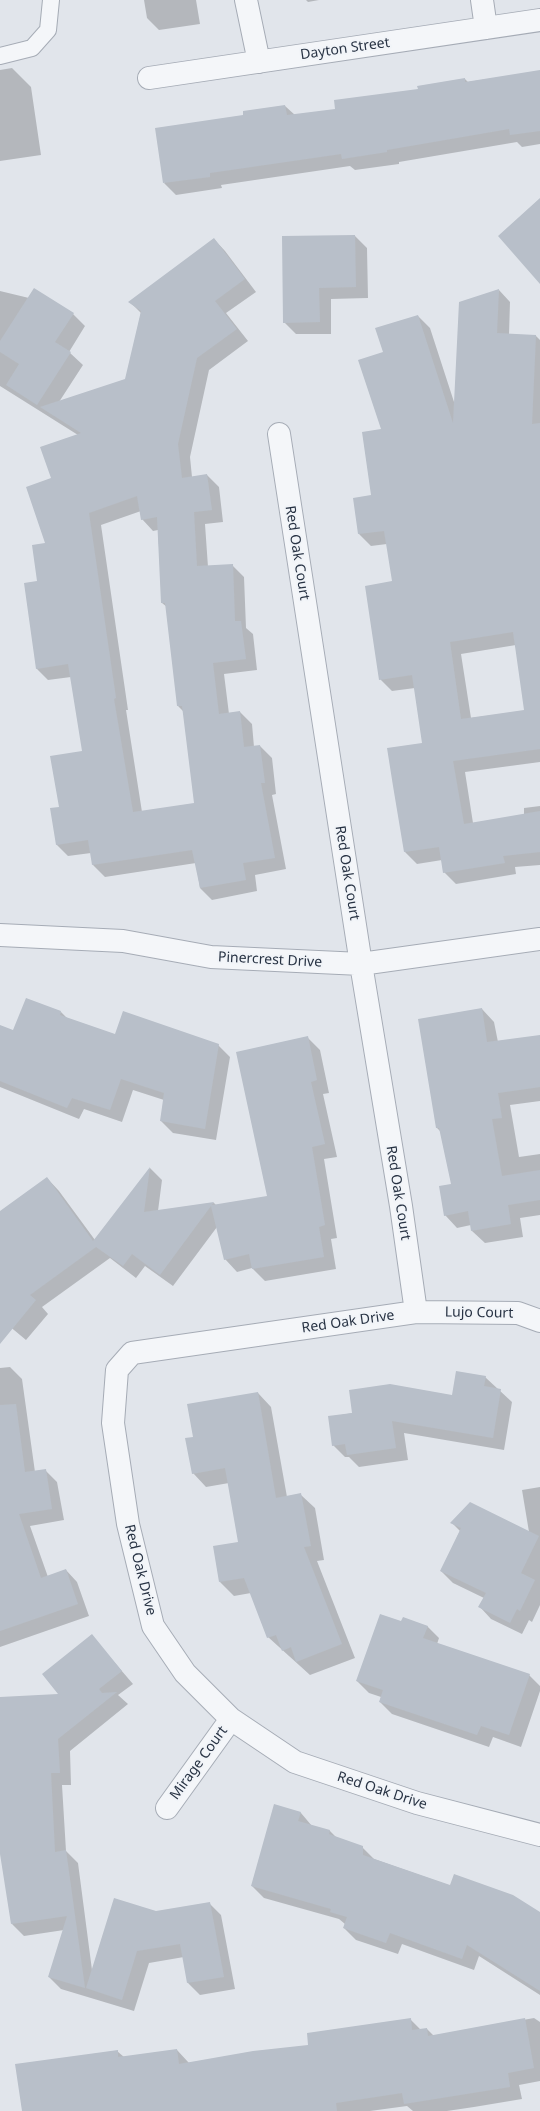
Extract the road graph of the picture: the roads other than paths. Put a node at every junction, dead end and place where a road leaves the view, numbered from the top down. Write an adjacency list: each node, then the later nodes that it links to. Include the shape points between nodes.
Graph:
1 (51, 0): 6 (lane, via 48,30 32,48)
2 (246, 0): 7 (street)
3 (482, 0): 5 (street)
4 (540, 20): 5 (street, Dayton Street)
5 (486, 28): 7 (street, Dayton Street)
6 (0, 56)
7 (260, 62): 8 (street, Dayton Street)
8 (149, 78)
9 (279, 434): 12 (street, Red Oak Court)
10 (1, 929): 12 (street, Pinercrest Drive, via 124,941 211,957)
11 (540, 939): 12 (street, Pinercrest Drive)
12 (361, 964): 13 (street, Red Oak Court)
13 (416, 1312): 14 (street, Lujo Court, via 518,1313); 15 (street, Red Oak Drive, via 132,1353 117,1370 113,1422 128,1524 154,1626 185,1673)
14 (540, 1321)
15 (231, 1719): 16 (street, Mirage Court); 17 (street, Red Oak Drive, via 295,1762 417,1803)
16 (167, 1808)
17 (539, 1832)

